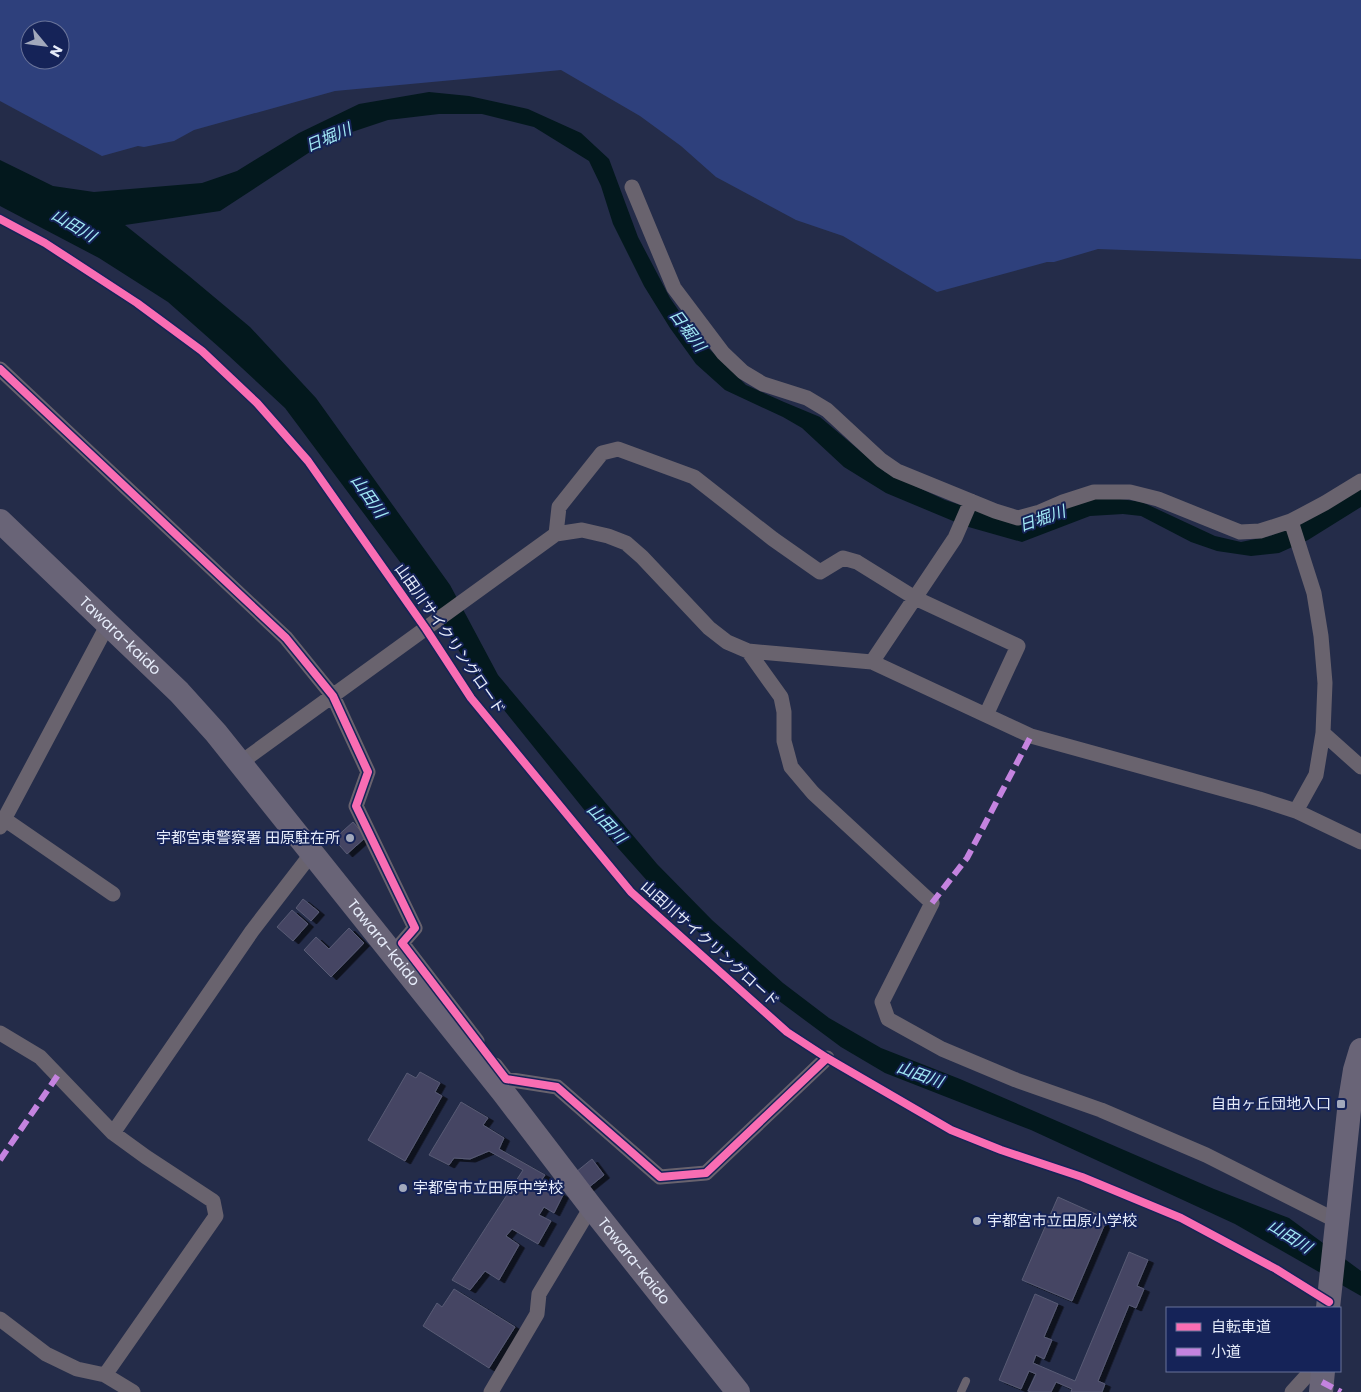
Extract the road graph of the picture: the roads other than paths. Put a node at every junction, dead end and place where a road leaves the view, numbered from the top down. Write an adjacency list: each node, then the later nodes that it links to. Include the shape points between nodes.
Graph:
1 (632, 187): 4 (street, via 674,288 723,353 743,372 763,384 807,398 827,410 897,471)
2 (0, 369): 12 (street, via 286,638)
3 (1361, 482): 6 (street)
4 (971, 501): 6 (street, via 1018,518 1094,492 1130,492 1158,499 1240,532 1260,531); 8 (street, via 955,538)
5 (0, 521): 9 (main road, Tawara-kaido)
6 (1291, 521): 14 (street, via 1314,593 1321,636)
7 (556, 534): 8 (street, via 559,506 602,453 618,449 694,477 820,572 843,558 857,562); 10 (street, via 582,530 626,543 709,628 726,642); 12 (street)
8 (915, 598): 11 (street); 13 (street, via 1018,646)
9 (108, 624): 15 (main road, Tawara-kaido, via 179,692); 18 (street)
10 (748, 652): 11 (street); 27 (street, via 781,697 784,741 790,768 932,903 882,1002 888,1019 942,1049 1101,1110 1206,1155)
11 (872, 662): 13 (street)
12 (333, 696): 15 (street); 24 (street, via 368,772 356,806 415,928 402,943 506,1079 557,1087 660,1177 706,1173)
13 (986, 715): 17 (street, via 1031,736)
14 (1323, 733): 16 (street); 17 (street, via 1316,775)
15 (240, 763): 20 (main road, Tawara-kaido)
16 (1361, 767)
17 (1296, 811): 19 (street)
18 (2, 823): 21 (street)
19 (1361, 842)
20 (312, 853): 25 (street, via 252,931); 26 (main road, Tawara-kaido)
21 (113, 894)
22 (0, 1033): 25 (street, via 40,1057)
23 (1361, 1050): 27 (main road, via 1350,1101)
24 (827, 1058)
25 (113, 1133): 32 (street, via 213,1201 216,1216)
26 (591, 1208): 35 (street, via 539,1294 537,1314); 36 (main road, Tawara-kaido)
27 (1336, 1226): 28 (main road)
28 (1329, 1298)
29 (0, 1319): 32 (street, via 46,1354 77,1369)
30 (1310, 1372): 38 (street)
31 (1323, 1372): 39 (main road)
32 (105, 1375): 34 (street)
33 (966, 1382): 37 (lane)
34 (133, 1392)
35 (491, 1392)
36 (738, 1392)
37 (961, 1392)
38 (1292, 1392)
39 (1321, 1392)

